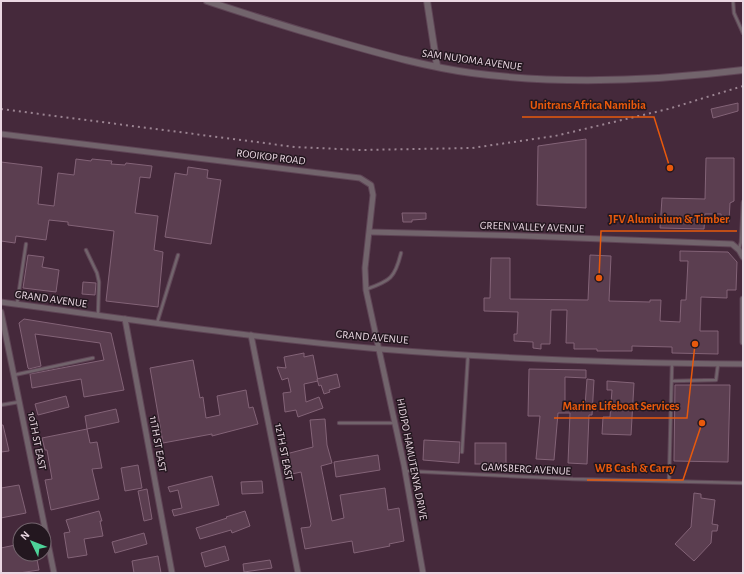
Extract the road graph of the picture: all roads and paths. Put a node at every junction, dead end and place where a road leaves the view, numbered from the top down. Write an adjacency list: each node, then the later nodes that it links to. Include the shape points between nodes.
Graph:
1 (207, 1): 5 (street, SAM NUJOMA AVENUE, via 367,50)
2 (427, 1): 5 (street)
3 (732, 2): 4 (lane)
4 (743, 33)
5 (437, 66): 6 (street, SAM NUJOMA AVENUE, via 472,73 526,78 600,80 684,77)
6 (743, 70)
7 (1, 134): 9 (street, ROOIKOP ROAD, via 360,178 371,185 374,195)
8 (743, 202): 12 (lane)
9 (370, 232): 12 (street, GREEN VALLEY AVENUE, via 732,244); 16 (street, ROOIKOP ROAD)
10 (26, 244): 19 (lane)
11 (86, 250): 21 (lane, via 99,282)
12 (739, 250): 15 (street)
13 (401, 253): 16 (lane, via 391,278)
14 (178, 255): 23 (lane)
15 (743, 257)
16 (366, 290): 26 (street, ROOIKOP ROAD)
17 (743, 299): 25 (street)
18 (1, 302): 19 (street, GRAND AVENUE)
19 (17, 304): 21 (street, GRAND AVENUE)
20 (1, 312): 32 (street, 10TH ST EAST)
21 (98, 316): 22 (street, GRAND AVENUE)
22 (125, 319): 23 (street, GRAND AVENUE); 43 (street, 11TH ST EAST)
23 (157, 323): 24 (street, GRAND AVENUE)
24 (251, 335): 26 (street, GRAND AVENUE); 44 (street, 12TH ST EAST)
25 (743, 342)
26 (380, 348): 27 (street, GRAND AVENUE); 37 (street, HIDIPO HAMUTENYA DRIVE)
27 (468, 355): 29 (street, GRAND AVENUE); 38 (lane)
28 (93, 358): 32 (lane)
29 (672, 364): 30 (street, GRAND AVENUE); 33 (lane)
30 (718, 364): 31 (street, GRAND AVENUE); 33 (lane, via 716,380)
31 (743, 364)
32 (14, 376): 34 (street, 10TH ST EAST)
33 (672, 381): 40 (lane)
34 (19, 402): 35 (lane); 42 (street, 10TH ST EAST)
35 (1, 405)
36 (339, 423): 37 (lane)
37 (395, 423): 39 (street, HIDIPO HAMUTENYA DRIVE)
38 (462, 452)
39 (405, 471): 40 (lane, GAMSBERG AVENUE); 45 (street, HIDIPO HAMUTENYA DRIVE)
40 (669, 482): 41 (lane, GAMSBERG AVENUE)
41 (743, 483)
42 (54, 573)
43 (172, 573)
44 (298, 573)
45 (423, 573)

